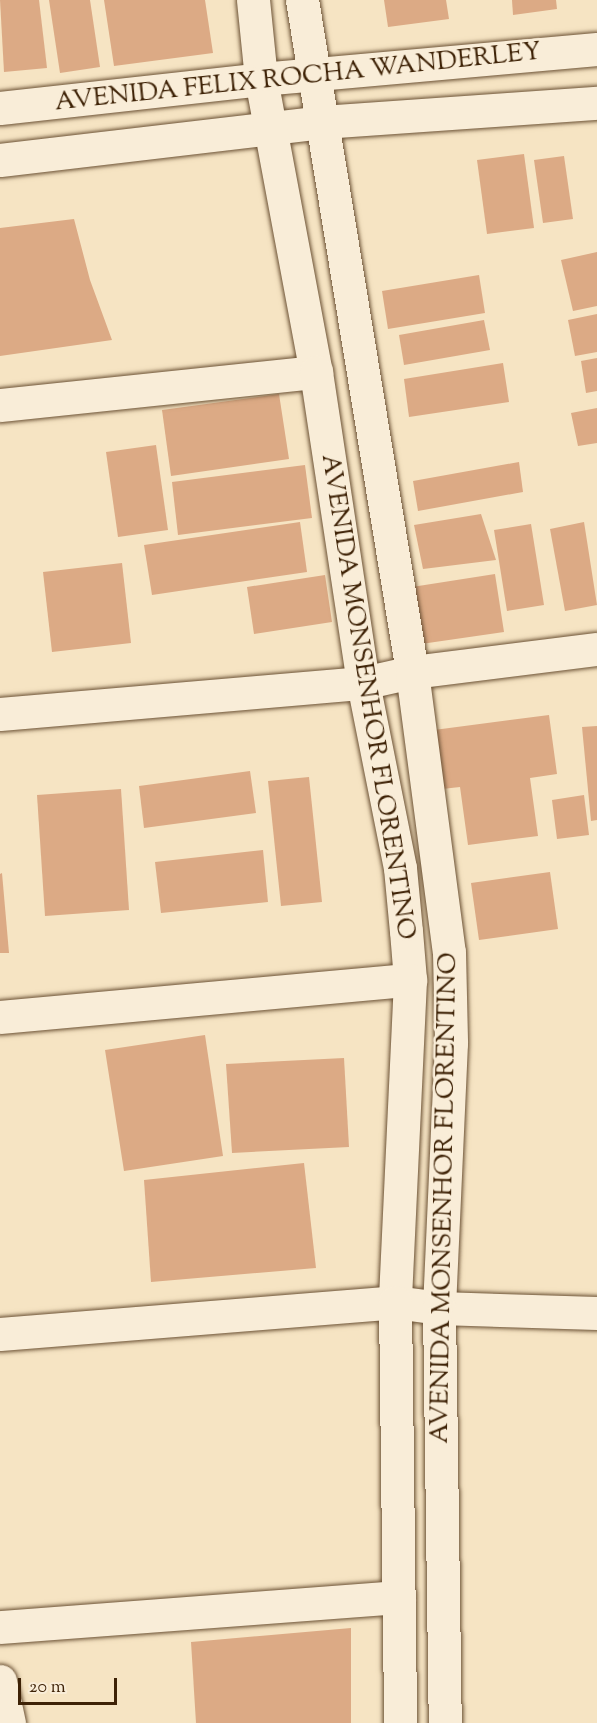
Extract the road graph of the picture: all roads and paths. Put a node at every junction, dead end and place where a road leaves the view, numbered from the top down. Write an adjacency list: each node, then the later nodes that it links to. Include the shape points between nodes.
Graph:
1 (253, 0): 5 (street, AVENIDA MONSENHOR FLORENTINO)
2 (302, 0): 4 (street, AVENIDA MONSENHOR FLORENTINO)
3 (597, 49): 4 (street, AVENIDA FELIX ROCHA WANDERLEY)
4 (312, 75): 5 (street, AVENIDA FELIX ROCHA WANDERLEY); 8 (street, AVENIDA MONSENHOR FLORENTINO)
5 (261, 79): 7 (street, AVENIDA FELIX ROCHA WANDERLEY); 9 (street, AVENIDA MONSENHOR FLORENTINO)
6 (597, 103): 8 (street, AVENIDA FELIX ROCHA WANDERLEY)
7 (0, 108)
8 (322, 122): 9 (street, AVENIDA FELIX ROCHA WANDERLEY); 14 (street, AVENIDA MONSENHOR FLORENTINO)
9 (272, 127): 10 (street, AVENIDA FELIX ROCHA WANDERLEY); 11 (street, AVENIDA MONSENHOR FLORENTINO)
10 (0, 160)
11 (316, 372): 12 (street); 15 (street, AVENIDA MONSENHOR FLORENTINO)
12 (0, 405)
13 (597, 649): 14 (street)
14 (412, 672): 15 (street); 20 (street, AVENIDA MONSENHOR FLORENTINO, via 449,952 451,1042)
15 (363, 683): 16 (street); 17 (street, AVENIDA MONSENHOR FLORENTINO, via 400,868)
16 (0, 714)
17 (410, 980): 18 (street); 19 (street, AVENIDA MONSENHOR FLORENTINO)
18 (0, 1017)
19 (395, 1302): 20 (street); 22 (street); 23 (street, AVENIDA MONSENHOR FLORENTINO)
20 (439, 1308): 21 (street); 28 (street, AVENIDA MONSENHOR FLORENTINO)
21 (597, 1313)
22 (0, 1334)
23 (399, 1598): 24 (street); 27 (street, AVENIDA MONSENHOR FLORENTINO)
24 (0, 1627)
25 (0, 1681): 26 (street)
26 (9, 1723)
27 (400, 1723)
28 (446, 1723)

